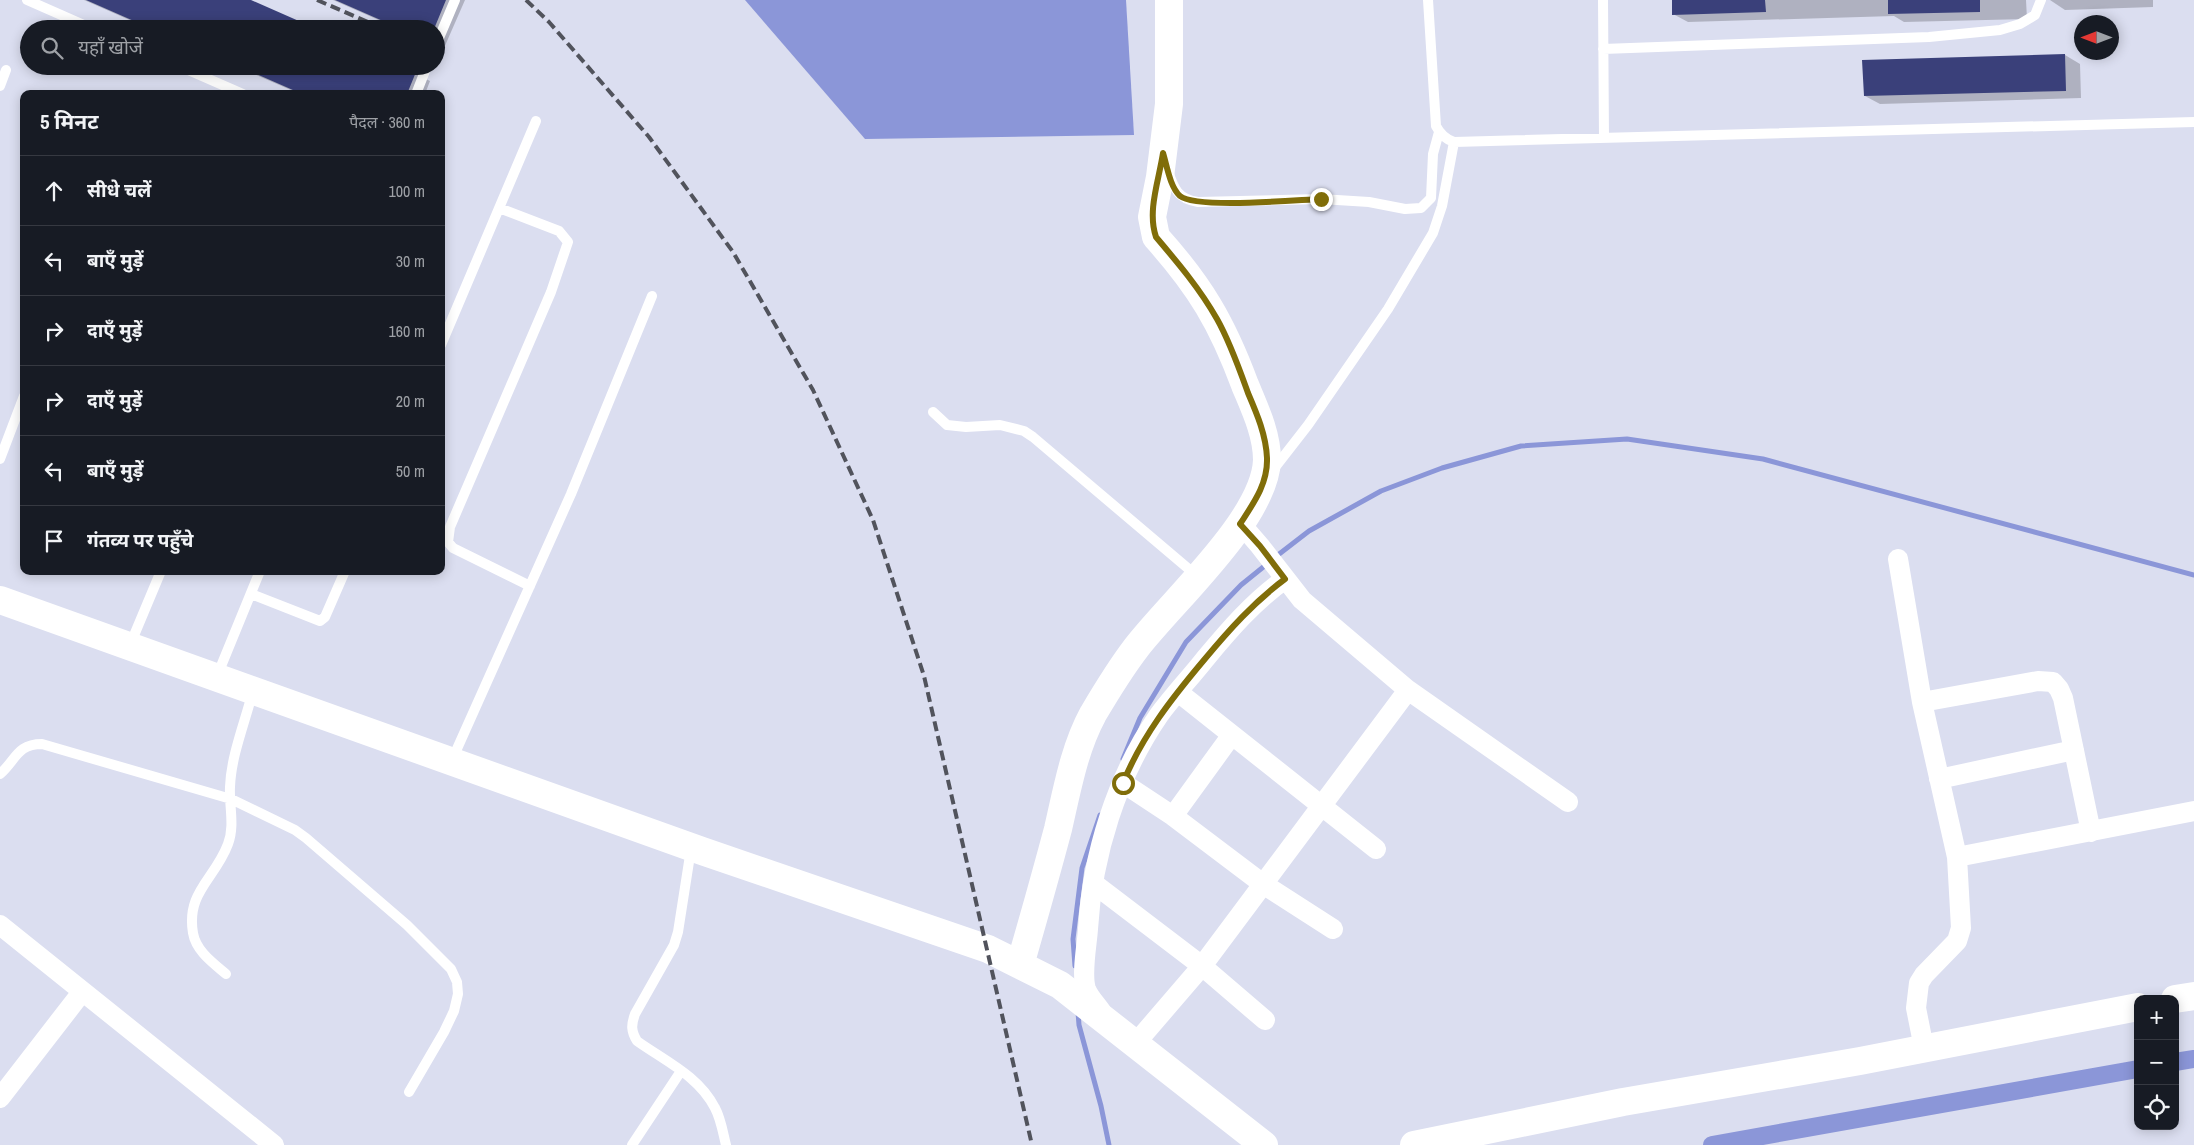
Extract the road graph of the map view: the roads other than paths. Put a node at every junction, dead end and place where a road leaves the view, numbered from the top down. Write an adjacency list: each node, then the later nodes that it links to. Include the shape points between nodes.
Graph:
1 (27, 0): 7 (lane)
2 (455, 0): 8 (lane)
3 (1169, 0): 21 (street, via 1170,83)
4 (1428, 0): 18 (lane, via 1434,114)
5 (1603, 0): 9 (lane)
6 (2041, 0): 9 (lane, via 2035,14 2020,24 2000,30 1929,37)
7 (73, 20)
8 (445, 24)
9 (1603, 49): 19 (lane)
10 (6, 70): 13 (lane)
11 (199, 75): 14 (lane)
12 (423, 75): 15 (lane)
13 (0, 86)
14 (233, 90)
15 (418, 90)
16 (536, 121): 22 (lane)
17 (2194, 122): 19 (lane)
18 (1439, 132): 20 (lane); 21 (lane, via 1433,154 1431,198 1421,208 1414,209 1321,199 1189,201 1176,191)
19 (1604, 138): 20 (lane)
20 (1454, 142): 28 (lane, via 1442,206 1433,232 1388,309 1308,426)
21 (1163, 153): 28 (street, via 1153,228 1156,237 1200,291 1234,354 1264,436 1267,459)
22 (499, 208): 24 (lane); 36 (lane, via 559,231 568,242 551,292 450,527 448,542 453,548)
23 (652, 296): 36 (lane)
24 (445, 336)
25 (20, 406): 27 (lane)
26 (933, 412): 35 (lane, via 947,426 1000,424 1033,436)
27 (0, 459)
28 (1264, 483): 29 (street)
29 (1240, 524): 31 (street); 35 (street)
30 (1898, 559): 44 (street)
31 (1281, 574): 42 (street, via 1302,600); 43 (street)
32 (158, 575): 39 (lane)
33 (258, 575): 37 (lane)
34 (343, 575): 37 (lane, via 326,617 320,621)
35 (1197, 576): 64 (street, via 1136,648 1092,716 1078,748)
36 (530, 586): 47 (lane)
37 (251, 594): 40 (lane)
38 (0, 600): 39 (street)
39 (129, 646): 40 (street)
40 (216, 677): 41 (street)
41 (253, 690): 47 (street); 51 (lane, via 233,766)
42 (1408, 690): 52 (street); 53 (street)
43 (1178, 692): 45 (street); 50 (street, via 1159,715)
44 (1922, 702): 46 (street, via 2038,681 2053,682 2063,698); 49 (street)
45 (1231, 736): 53 (street); 55 (street)
46 (2074, 750): 49 (street); 56 (street)
47 (452, 761): 57 (street)
48 (0, 774): 51 (lane, via 19,751 30,744 42,744)
49 (1939, 779): 59 (street)
50 (1123, 783): 55 (street); 60 (street, via 1107,825)
51 (231, 799): 66 (lane, via 229,842 194,902 192,917 196,943 206,957); 76 (lane, via 306,838 407,925 452,969 457,988 454,1010)
52 (1568, 802)
53 (1322, 806): 58 (street); 61 (street)
54 (2194, 811): 56 (street)
55 (1173, 816): 61 (street)
56 (2092, 832): 59 (street)
57 (691, 847): 64 (street, via 988,949); 75 (lane, via 678,932 632,1025 637,1041)
58 (1376, 849)
59 (1957, 857): 74 (street, via 1959,935 1952,948 1924,975 1916,994)
60 (1093, 883): 65 (street); 72 (street, via 1085,983 1088,994)
61 (1263, 884): 63 (street); 65 (street)
62 (0, 925): 67 (street)
63 (1333, 929)
64 (1020, 965): 72 (street, via 1060,984)
65 (1202, 966): 71 (street); 73 (street)
66 (226, 974)
67 (82, 992): 77 (street); 78 (street)
68 (2194, 996): 69 (street)
69 (2179, 998)
70 (2134, 1008): 74 (street)
71 (1265, 1020)
72 (1112, 1023): 73 (street)
73 (1135, 1044): 81 (street)
74 (1924, 1048): 82 (street, via 1623,1102)
75 (681, 1071): 79 (lane); 80 (lane, via 697,1083 715,1108)
76 (409, 1092)
77 (0, 1098)
78 (274, 1145)
79 (632, 1145)
80 (726, 1145)
81 (1264, 1145)
82 (1414, 1145)

